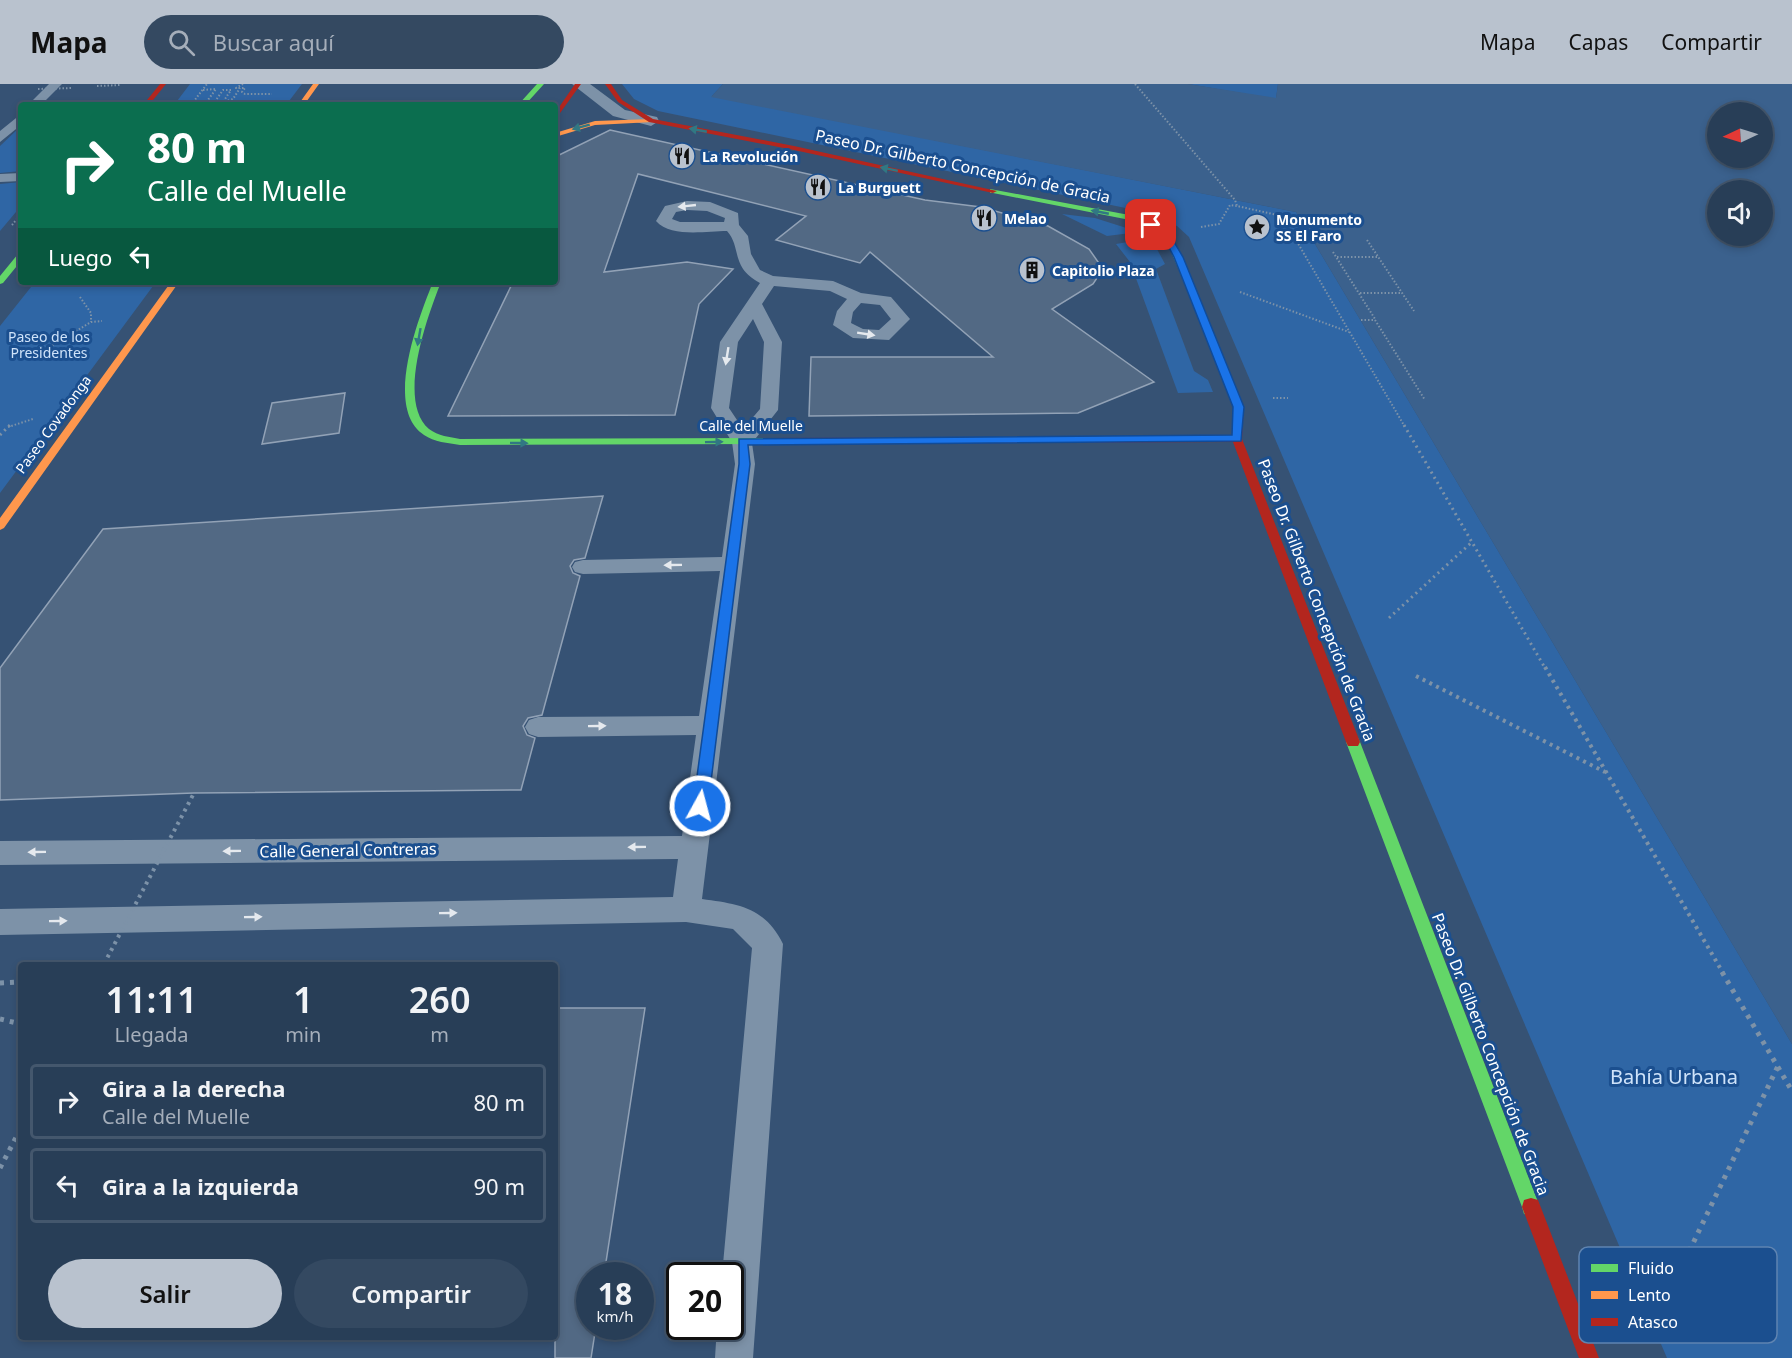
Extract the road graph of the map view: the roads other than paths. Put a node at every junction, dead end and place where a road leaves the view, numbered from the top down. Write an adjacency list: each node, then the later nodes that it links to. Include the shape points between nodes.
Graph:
1 (56, 84): 7 (lane)
2 (163, 84): 8 (main road)
3 (316, 84): 9 (main road)
4 (541, 84): 10 (main road)
5 (579, 84): 11 (main road); 13 (street, via 619,113)
6 (608, 84): 13 (main road, Paseo Dr. Gilberto Concepción de Gracia, via 620,101)
7 (37, 102)
8 (148, 102)
9 (303, 102)
10 (524, 102)
11 (558, 114)
12 (18, 121): 15 (lane)
13 (651, 121): 14 (main road, one-way to 14, via 595,123); 26 (main road, Paseo Dr. Gilberto Concepción de Gracia, one-way to 13, via 1239,407 1168,236 1151,225 1137,219)
14 (558, 134)
15 (0, 138)
16 (18, 177): 17 (lane)
17 (0, 178)
18 (731, 226): 21 (lane, via 740,236 743,254 754,273)
19 (18, 260): 20 (main road)
20 (0, 281)
21 (769, 281): 24 (lane, via 832,286); 25 (lane)
22 (173, 285): 28 (main road, Paseo Covadonga)
23 (436, 285): 27 (main road, Calle del Muelle, one-way to 27, via 424,309 412,377 419,426 430,435 460,442)
24 (857, 297)
25 (755, 306): 27 (lane, via 773,342 769,410); 27 (lane, one-way to 27, via 729,342 720,408)
26 (1237, 439): 27 (main road, Calle del Muelle); 37 (main road, Paseo Dr. Gilberto Concepción de Gracia)
27 (742, 442): 29 (lane, via 745,464)
28 (0, 526)
29 (732, 564): 30 (lane, one-way to 30); 31 (lane)
30 (583, 567)
31 (710, 725): 32 (lane, one-way to 31); 33 (lane)
32 (538, 727)
33 (695, 847): 34 (lane, Calle General Contreras, one-way to 34); 35 (lane)
34 (0, 853)
35 (686, 909): 36 (lane, one-way to 35); 39 (lane, via 741,917 768,944)
36 (0, 922)
37 (1579, 1332)
38 (1583, 1343): 40 (main road, Paseo Dr. Gilberto Concepción de Gracia)
39 (734, 1358)
40 (1589, 1358)

